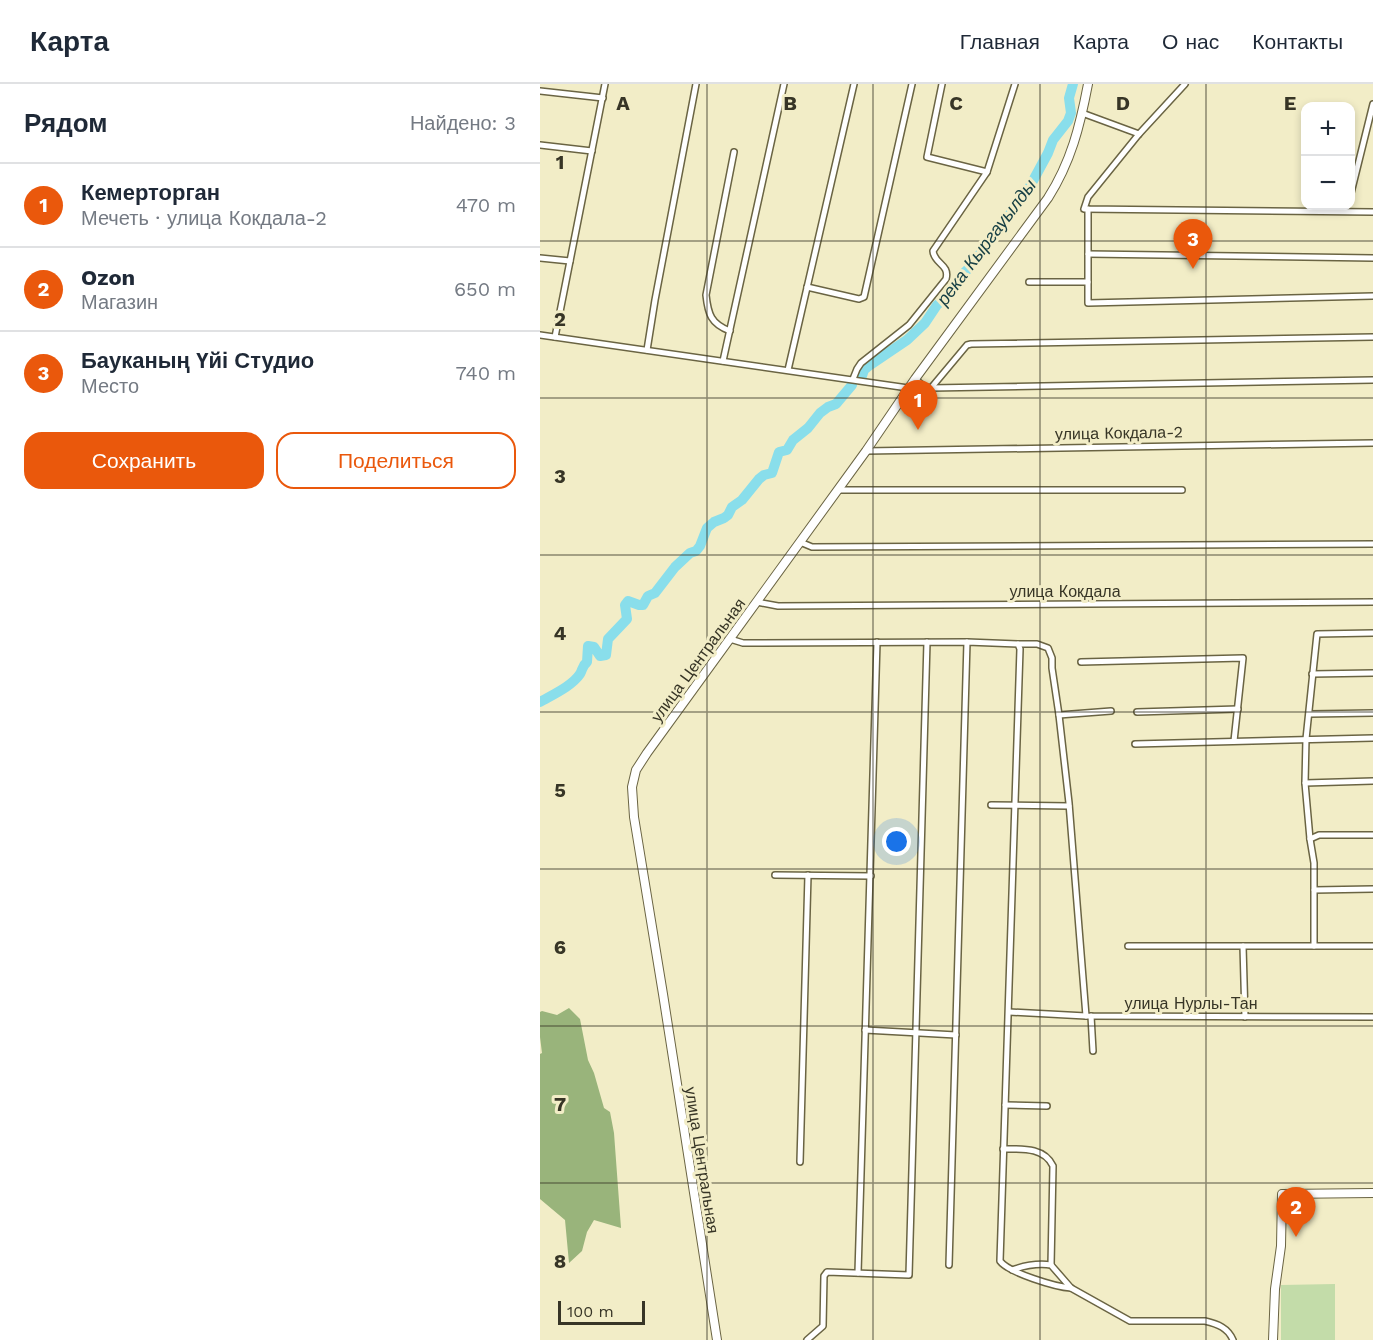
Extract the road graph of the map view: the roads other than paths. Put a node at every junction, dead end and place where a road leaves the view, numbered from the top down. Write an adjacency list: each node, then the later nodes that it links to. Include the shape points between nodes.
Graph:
1 (605, 84): 11 (street)
2 (696, 84): 36 (street)
3 (784, 84): 32 (street)
4 (854, 84): 30 (street)
5 (912, 84): 30 (street, via 864,297)
6 (942, 84): 18 (street, via 927,157)
7 (1016, 84): 18 (street)
8 (1088, 84): 13 (main road, улица Центральная)
9 (1185, 84): 14 (street)
10 (540, 91): 11 (street)
11 (603, 98): 16 (street)
12 (1373, 104): 19 (street)
13 (1082, 113): 14 (street); 40 (main road, улица Центральная, via 1058,183)
14 (1139, 134): 20 (street, via 1088,197)
15 (540, 145): 16 (street)
16 (592, 151): 27 (street)
17 (734, 152): 32 (street, via 706,295 713,320)
18 (987, 172): 39 (street, via 933,251 946,269 946,279 909,325 861,363)
19 (1355, 177)
20 (1086, 209): 21 (street); 24 (street)
21 (1301, 209)
22 (1355, 210): 23 (street)
23 (1373, 212)
24 (1088, 254): 26 (street); 29 (street)
25 (540, 258): 27 (street)
26 (1373, 258)
27 (570, 261): 34 (street)
28 (1029, 282): 29 (street)
29 (1088, 282): 31 (street, via 1088,303)
30 (807, 287): 38 (street)
31 (1373, 296)
32 (730, 331): 37 (street)
33 (540, 335): 34 (street)
34 (555, 337): 36 (street)
35 (1373, 337): 43 (street, via 971,344)
36 (647, 350): 37 (street)
37 (723, 361): 38 (street)
38 (788, 370): 39 (street)
39 (854, 379): 42 (street)
40 (915, 379): 42 (main road, улица Центральная); 43 (street)
41 (1373, 380): 43 (street)
42 (908, 388): 45 (main road, улица Центральная)
43 (931, 388)
44 (1373, 443): 45 (street, улица Кокдала-2)
45 (866, 451): 46 (main road, улица Центральная)
46 (838, 490): 47 (street); 48 (main road, улица Центральная)
47 (1182, 490)
48 (800, 542): 49 (street, via 812,547); 50 (main road, улица Центральная)
49 (1373, 544)
50 (757, 602): 51 (street, улица Кокдала, via 777,606); 53 (main road, улица Центральная)
51 (1373, 602)
52 (1373, 633): 60 (street, via 1317,634)
53 (730, 639): 54 (street, via 743,643); 105 (main road, улица Центральная, via 647,753 636,770 632,787)
54 (877, 642): 55 (street); 80 (street)
55 (927, 642): 56 (street); 92 (street)
56 (967, 642): 57 (street); 93 (street)
57 (1018, 644): 66 (street, via 1048,648); 74 (street)
58 (1081, 662): 61 (street, via 1243,658)
59 (1373, 672): 60 (street)
60 (1312, 674): 65 (street)
61 (1238, 709): 63 (street); 69 (street)
62 (1111, 711): 66 (street)
63 (1137, 712)
64 (1373, 713): 65 (street)
65 (1310, 714): 68 (street)
66 (1059, 715): 75 (street)
67 (1373, 738): 68 (street)
68 (1306, 739): 69 (street); 72 (street)
69 (1234, 741): 70 (street)
70 (1135, 744)
71 (1373, 781): 72 (street)
72 (1305, 783): 77 (street)
73 (992, 805): 74 (street)
74 (1015, 806): 75 (street); 87 (street)
75 (1069, 806): 88 (street)
76 (1373, 835): 77 (street, via 1319,835)
77 (1310, 839): 82 (street)
78 (776, 875): 79 (street)
79 (808, 875): 80 (street); 98 (street)
80 (871, 876): 91 (street)
81 (1373, 889): 82 (street)
82 (1314, 890): 85 (street)
83 (1128, 946): 84 (street)
84 (1243, 946): 85 (street); 89 (street)
85 (1314, 946): 86 (street)
86 (1373, 946)
87 (1009, 1012): 88 (street, улица Нурлы-Тан); 95 (street)
88 (1088, 1016): 89 (street, улица Нурлы-Тан); 94 (street)
89 (1245, 1017): 90 (street, улица Нурлы-Тан)
90 (1373, 1017)
91 (865, 1030): 92 (street); 103 (street)
92 (916, 1033): 93 (street); 103 (street, via 909,1275)
93 (956, 1035): 100 (street)
94 (1093, 1051)
95 (1005, 1105): 96 (street); 97 (street)
96 (1047, 1106)
97 (1004, 1149): 101 (street, via 1042,1153 1053,1166); 102 (street, via 1000,1261)
98 (800, 1162)
99 (1373, 1193): 108 (main road, via 1282,1194)
100 (949, 1265)
101 (1051, 1265): 102 (street, via 1037,1263); 104 (street)
102 (1012, 1270): 104 (street)
103 (858, 1273): 106 (street, via 827,1272 823,1326)
104 (1071, 1288): 107 (street, via 1130,1321 1205,1321 1227,1329)
105 (717, 1340)
106 (807, 1340)
107 (1233, 1340)
108 (1273, 1340)

